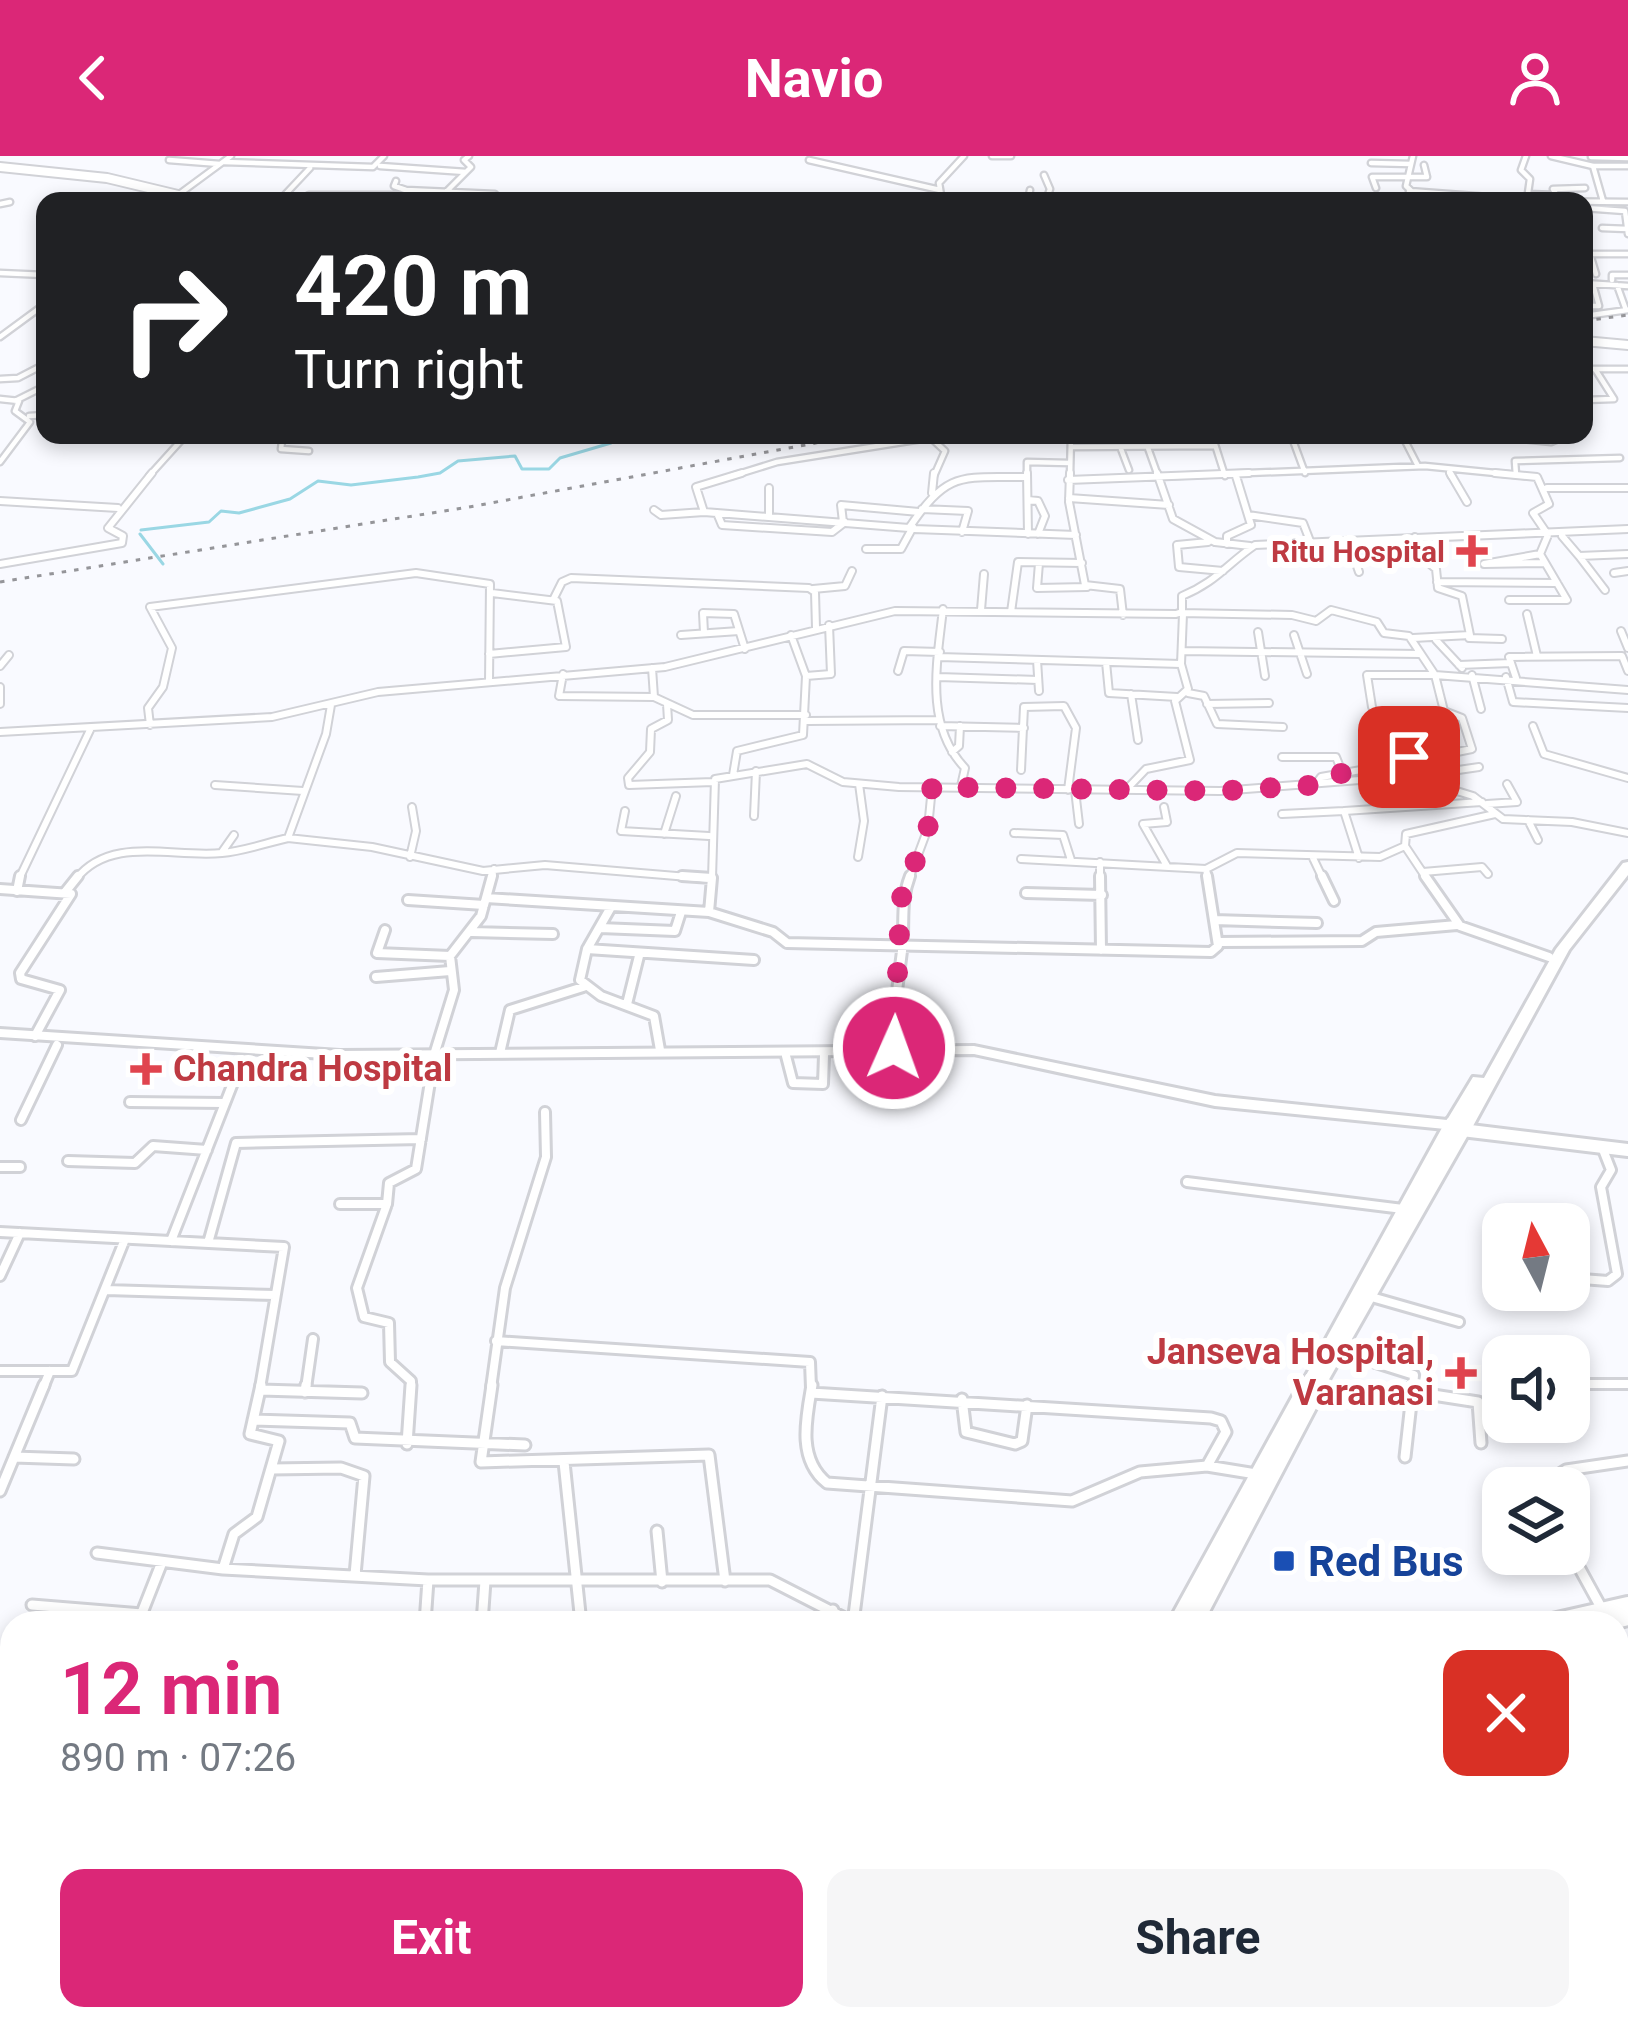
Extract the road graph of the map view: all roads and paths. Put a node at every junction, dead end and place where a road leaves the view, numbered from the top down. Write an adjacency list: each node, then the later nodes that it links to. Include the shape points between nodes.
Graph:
1 (231, 156): 14 (street)
2 (384, 156): 18 (street)
3 (469, 156): 22 (street)
4 (964, 156): 36 (street)
5 (992, 156): 6 (street)
6 (1010, 156)
7 (1526, 156): 39 (street)
8 (1551, 156): 19 (street)
9 (1591, 157): 13 (street)
10 (169, 160): 14 (street)
11 (809, 160): 35 (street)
12 (1412, 160): 15 (street); 24 (street)
13 (1628, 162): 19 (street)
14 (223, 163): 17 (street); 31 (street)
15 (1371, 163)
16 (1424, 165): 24 (street, via 1427,177)
17 (312, 166): 18 (street); 32 (street)
18 (378, 166): 22 (street)
19 (1593, 166): 21 (street); 42 (street)
20 (0, 167): 30 (street)
21 (1584, 169)
22 (466, 172): 28 (street)
23 (1044, 175): 37 (street)
24 (1408, 177): 26 (street, via 1372,177); 29 (street)
25 (397, 181): 33 (street)
26 (1376, 188)
27 (1586, 188): 40 (street)
28 (448, 190): 33 (street); 34 (street)
29 (1409, 191): 38 (street)
30 (160, 192)
31 (183, 192)
32 (287, 192)
33 (404, 192)
34 (472, 192)
35 (930, 192)
36 (943, 192)
37 (1048, 192)
38 (1426, 192)
39 (1528, 192)
40 (1555, 192)
41 (1593, 200): 42 (street)
42 (1603, 201): 46 (street)
43 (10, 202): 44 (street)
44 (0, 203)
45 (1593, 208): 46 (street)
46 (1627, 208): 48 (street)
47 (1602, 228): 48 (street)
48 (1628, 231)
49 (1593, 254): 50 (street)
50 (1628, 254)
51 (1593, 267): 54 (street)
52 (0, 273): 53 (street)
53 (36, 274)
54 (1596, 274)
55 (1628, 275): 56 (street, via 1612,275)
56 (1614, 281): 57 (street); 58 (street); 60 (street)
57 (1593, 284): 59 (street)
58 (1628, 286)
59 (1593, 306)
60 (1627, 310): 62 (street)
61 (36, 313): 63 (street)
62 (1593, 315)
63 (0, 337)
64 (1593, 342): 65 (street)
65 (1628, 345)
66 (36, 369): 69 (street)
67 (1595, 369): 68 (street); 71 (street, via 1614,398)
68 (1628, 369)
69 (0, 379)
70 (36, 390): 73 (street)
71 (1593, 398)
72 (0, 399): 73 (street)
73 (15, 400): 74 (street, via 15,411)
74 (27, 416): 75 (street); 89 (street)
75 (36, 416)
76 (178, 444): 110 (street)
77 (282, 444): 87 (street)
78 (893, 444): 113 (street, via 728,475 696,487)
79 (938, 444): 104 (street, via 945,451 935,463)
80 (1072, 444): 84 (street)
81 (1294, 444): 94 (street)
82 (1407, 444): 91 (street)
83 (1215, 446): 86 (street); 96 (street)
84 (1072, 447): 85 (street); 90 (street)
85 (1121, 448): 86 (street); 92 (street)
86 (1148, 448): 99 (street)
87 (309, 451)
88 (1620, 458): 95 (street, via 1515,461)
89 (0, 462)
90 (1070, 463): 98 (street, via 1029,461); 100 (street)
91 (1418, 466): 93 (street); 94 (street)
92 (1129, 470)
93 (1449, 470): 95 (street); 108 (street)
94 (1305, 472): 97 (street)
95 (1516, 475): 102 (street, via 1537,477)
96 (1225, 476): 97 (street); 99 (street)
97 (1236, 476): 116 (street)
98 (1027, 477): 104 (street, via 962,477); 106 (street)
99 (1161, 478): 100 (street); 109 (street)
100 (1068, 480): 105 (street)
101 (769, 488): 115 (street)
102 (1545, 488): 103 (street); 125 (street, via 1549,504 1533,513)
103 (1628, 488)
104 (934, 494): 112 (street)
105 (1069, 498): 109 (street); 123 (street)
106 (1028, 500): 121 (street); 122 (street, via 1038,501 1045,516)
107 (0, 501): 110 (street)
108 (1467, 502)
109 (1169, 505): 129 (street, via 1184,528)
110 (121, 508): 138 (street, via 108,528 122,543)
111 (654, 510): 113 (street)
112 (920, 510): 117 (street, via 841,505); 118 (street); 120 (street, via 968,511)
113 (704, 512): 114 (street)
114 (717, 513): 115 (street); 117 (street, via 722,525 832,532)
115 (769, 515): 117 (street)
116 (1248, 515): 128 (street, via 1303,523); 129 (street, via 1251,526)
117 (844, 522): 118 (street)
118 (914, 528): 120 (street); 131 (street, via 904,548)
119 (1628, 529): 124 (street)
120 (962, 532): 121 (street)
121 (1028, 534): 122 (street)
122 (1038, 534): 123 (street)
123 (1076, 535): 136 (street)
124 (1561, 535): 125 (street); 134 (street)
125 (1547, 536): 126 (street); 132 (street)
126 (1415, 537): 127 (street); 145 (street)
127 (1348, 540): 128 (street); 142 (street)
128 (1310, 541): 130 (street)
129 (1223, 543): 130 (street); 141 (street, via 1179,544 1178,565)
130 (1252, 546): 141 (street)
131 (866, 549)
132 (1540, 554): 137 (street); 137 (street, via 1484,564)
133 (1628, 554): 134 (street)
134 (1579, 556): 149 (street)
135 (1039, 563): 136 (street); 147 (street, via 1037,588); 157 (street, via 1018,562)
136 (1082, 563): 147 (street)
137 (1545, 563): 146 (street)
138 (0, 565)
139 (1628, 571): 143 (street)
140 (852, 572): 148 (street, via 844,586)
141 (1225, 572): 158 (street, via 1182,596)
142 (1359, 572)
143 (1614, 573)
144 (984, 574): 155 (street)
145 (1437, 582): 146 (street); 171 (street, via 1462,596)
146 (1558, 583): 153 (street)
147 (1087, 587): 160 (street, via 1120,589)
148 (814, 589): 151 (street, via 571,578); 162 (street)
149 (1605, 590)
150 (492, 593): 151 (street); 178 (street); 219 (street, via 486,583 425,571 156,605 148,611 172,648 163,687 148,708)
151 (553, 600): 178 (street, via 565,649)
152 (1509, 600): 153 (street)
153 (1567, 600): 156 (street)
154 (943, 609): 155 (street); 161 (street); 179 (street)
155 (981, 610): 157 (street)
156 (1570, 610)
157 (1011, 612): 160 (street)
158 (1181, 614): 160 (street); 170 (street, via 1316,621 1330,610); 174 (street)
159 (1527, 614): 182 (street)
160 (1123, 615)
161 (829, 625): 162 (street); 196 (street, via 831,674)
162 (817, 628): 168 (street)
163 (740, 631): 166 (street); 166 (street, via 734,614 706,612); 173 (street)
164 (1258, 632): 175 (street)
165 (1621, 632): 177 (street)
166 (704, 633): 167 (street)
167 (681, 635)
168 (791, 635): 173 (street); 196 (street)
169 (1294, 635): 176 (street)
170 (1412, 638): 172 (street); 180 (street)
171 (1468, 638): 172 (street); 184 (street, via 1500,635)
172 (1435, 639): 187 (street)
173 (745, 649): 189 (street)
174 (1182, 651): 175 (street); 186 (street)
175 (1261, 652): 176 (street); 197 (street)
176 (1300, 652): 180 (street); 193 (street)
177 (1626, 653): 182 (street); 191 (street)
178 (489, 654): 201 (street)
179 (939, 654): 183 (street); 190 (street, via 904,651); 198 (street)
180 (1422, 654): 194 (street)
181 (10, 655): 188 (street)
182 (1537, 656): 184 (street)
183 (1036, 660): 185 (street); 200 (street)
184 (1510, 660): 187 (street); 199 (street)
185 (1106, 662): 186 (street); 206 (street, via 1108,691)
186 (1180, 664): 205 (street)
187 (1459, 665): 195 (street)
188 (0, 666)
189 (652, 668): 192 (street); 207 (street)
190 (898, 671)
191 (1628, 671)
192 (563, 674): 201 (street); 207 (street, via 559,696)
193 (1307, 674)
194 (1435, 675): 195 (street); 214 (street, via 1367,675); 230 (street, via 1444,711 1462,718 1472,750)
195 (1468, 675): 199 (street); 216 (street)
196 (806, 676): 217 (street)
197 (1265, 676)
198 (938, 677): 200 (street); 218 (street)
199 (1511, 678): 203 (street); 215 (street, via 1513,702)
200 (1038, 680): 204 (street)
201 (489, 682): 213 (street, via 378,692)
202 (0, 688): 210 (street)
203 (1628, 690)
204 (1039, 691)
205 (1188, 693): 208 (street); 212 (street)
206 (1131, 694): 208 (street); 227 (street)
207 (654, 697): 211 (street)
208 (1177, 697): 247 (street, via 1190,760 1157,761)
209 (1269, 703): 212 (street)
210 (0, 704)
211 (667, 704): 217 (street, via 712,717); 238 (street, via 668,720 651,729 650,752 629,784)
212 (1207, 704): 222 (street, via 1217,724)
213 (332, 705): 219 (street); 246 (street)
214 (1372, 706)
215 (1628, 708)
216 (1481, 709)
217 (806, 718): 218 (street); 236 (street, via 801,737 737,751)
218 (939, 723): 221 (street); 228 (street)
219 (150, 725): 224 (street)
220 (1533, 726): 237 (street, via 1544,754)
221 (960, 727): 223 (street); 228 (street)
222 (1283, 727)
223 (1024, 728): 232 (street); 245 (street, via 1024,707 1066,708 1076,728)
224 (90, 730): 225 (street); 284 (street)
225 (0, 732)
226 (1396, 733): 230 (street)
227 (1138, 740)
228 (952, 752): 243 (street, via 965,768)
229 (1282, 757): 234 (street, via 1336,758)
230 (1412, 761): 234 (street); 235 (street)
231 (1479, 767): 235 (street)
232 (1022, 770)
233 (756, 772): 236 (street); 239 (street, via 814,764); 256 (street)
234 (1342, 772): 242 (street)
235 (1424, 775): 242 (street); 249 (street)
236 (733, 776): 238 (street)
237 (1628, 778)
238 (713, 782): 263 (street)
239 (859, 784): 244 (street); 269 (street)
240 (1507, 784): 249 (street, via 1517,802)
241 (215, 785): 246 (street)
242 (1316, 785): 247 (street)
243 (962, 786): 244 (street); 245 (street)
244 (932, 787): 302 (street, via 928,828 901,899)
245 (1072, 790): 247 (street); 258 (street)
246 (303, 791): 264 (street)
247 (1125, 791)
248 (676, 796): 261 (street)
249 (1484, 803): 253 (street); 255 (street)
250 (412, 807): 270 (street)
251 (1164, 807): 276 (street, via 1167,822 1143,825)
252 (625, 811): 261 (street, via 618,830)
253 (1344, 811): 254 (street); 272 (street)
254 (1282, 814)
255 (1495, 814): 257 (street); 266 (street, via 1406,835)
256 (754, 817)
257 (1528, 820): 260 (street); 265 (street)
258 (1079, 824)
259 (1014, 833): 274 (street, via 1063,835)
260 (1628, 833)
261 (664, 834): 263 (street)
262 (234, 835): 267 (street)
263 (709, 836): 282 (street)
264 (288, 838): 267 (street); 270 (street)
265 (1538, 840)
266 (1405, 846): 272 (street); 280 (street)
267 (221, 854): 285 (street, via 108,853 90,861)
268 (1628, 854): 307 (highway)
269 (858, 856)
270 (410, 857): 278 (street)
271 (1313, 858): 272 (street); 279 (street, via 1243,853); 290 (street)
272 (1359, 858)
273 (1021, 859): 274 (street)
274 (1072, 861): 275 (street)
275 (1100, 862): 276 (street); 287 (street)
276 (1167, 866): 279 (street)
277 (1628, 866): 327 (highway, via 1563,949)
278 (494, 869): 282 (street, via 545,865); 289 (street)
279 (1206, 869): 294 (street)
280 (1424, 872): 281 (street, via 1482,867); 296 (street)
281 (1488, 874)
282 (712, 878): 293 (street)
283 (0, 889): 284 (street)
284 (17, 891): 285 (street)
285 (66, 891): 314 (street, via 68,901 20,973 60,990)
286 (1026, 893): 287 (street)
287 (1102, 895): 304 (street)
288 (408, 900): 289 (street)
289 (485, 901): 291 (street); 299 (street)
290 (1334, 901)
291 (611, 907): 292 (street); 297 (street)
292 (681, 912): 293 (street); 297 (street, via 675,931)
293 (709, 912): 302 (street, via 787,944)
294 (1214, 920): 295 (street); 301 (street)
295 (1317, 922)
296 (1457, 925): 301 (street, via 1376,932 1362,941); 307 (street)
297 (600, 928): 303 (street)
298 (385, 930): 305 (street, via 376,953)
299 (471, 932): 300 (street); 305 (street)
300 (553, 934)
301 (1218, 942): 304 (street, via 1211,952)
302 (903, 946): 304 (street); 316 (street)
303 (587, 950): 306 (street); 311 (street)
304 (1101, 950)
305 (450, 956): 309 (street)
306 (639, 956): 308 (street); 312 (street)
307 (1549, 957): 327 (highway)
308 (754, 960)
309 (450, 971): 310 (street); 321 (street, via 451,1007)
310 (376, 977)
311 (584, 986): 312 (street); 318 (street, via 510,1010)
312 (627, 1004): 317 (street, via 654,1016)
313 (0, 1036): 314 (highway); 315 (highway)
314 (35, 1036): 321 (highway)
315 (57, 1045): 322 (highway); 326 (street)
316 (894, 1048): 317 (highway); 327 (highway, via 974,1050 1215,1101)
317 (660, 1050): 318 (highway)
318 (500, 1053): 321 (highway)
319 (824, 1055): 320 (highway); 320 (street, via 823,1084 802,1086 793,1083); 327 (highway, via 993,1060 1229,1110)
320 (786, 1056): 321 (highway)
321 (433, 1059): 322 (highway); 328 (street)
322 (242, 1060): 324 (street)
323 (130, 1102): 324 (street)
324 (224, 1103): 330 (street)
325 (545, 1112): 351 (street, via 546,1157)
326 (21, 1120)
327 (1460, 1127): 329 (street); 338 (main road); 348 (main road)
328 (421, 1139): 337 (street, via 418,1165 389,1183); 343 (street, via 236,1143)
329 (1601, 1144): 331 (street); 345 (street, via 1611,1170 1601,1187 1617,1274)
330 (207, 1150): 332 (street, via 153,1147 135,1163); 342 (street)
331 (1628, 1150)
332 (68, 1161)
333 (0, 1167): 334 (street)
334 (20, 1167)
335 (1187, 1182): 338 (street)
336 (340, 1204): 337 (street)
337 (387, 1204): 367 (street, via 358,1288 364,1317 389,1323 390,1362 411,1382)
338 (1404, 1210): 378 (main road)
339 (0, 1232): 340 (street)
340 (20, 1233): 341 (street); 344 (street)
341 (126, 1239): 342 (street); 346 (street)
342 (171, 1241): 343 (street)
343 (208, 1243): 347 (street, via 284,1246)
344 (0, 1276)
345 (1590, 1280)
346 (106, 1290): 347 (street); 354 (street, via 72,1371)
347 (275, 1295): 357 (street)
348 (1366, 1296): 349 (street); 352 (main road)
349 (1459, 1322)
350 (313, 1339): 358 (street)
351 (496, 1341): 361 (street, via 805,1361 814,1368); 368 (street)
352 (1336, 1351): 359 (street, via 1411,1373); 378 (main road)
353 (0, 1370): 354 (street)
354 (50, 1371): 371 (street)
355 (1590, 1384): 356 (street)
356 (1628, 1384)
357 (261, 1390): 358 (street); 365 (street)
358 (305, 1392): 360 (street)
359 (1414, 1392): 366 (street, via 1478,1402); 370 (street)
360 (362, 1393)
361 (811, 1393): 362 (street); 379 (street, via 807,1436 817,1478)
362 (883, 1396): 363 (street); 379 (street)
363 (962, 1400): 364 (street); 364 (street, via 966,1432 1015,1444)
364 (1028, 1405): 375 (street, via 1221,1420 1226,1432)
365 (253, 1420): 367 (street, via 347,1422 355,1438); 377 (street, via 252,1436 279,1441)
366 (1481, 1443)
367 (406, 1444): 368 (street)
368 (481, 1444): 369 (street); 374 (street, via 484,1464)
369 (525, 1445)
370 (1405, 1456)
371 (14, 1457): 372 (street); 380 (street)
372 (74, 1459)
373 (1628, 1461): 376 (street)
374 (564, 1462): 389 (street, via 711,1455); 391 (street)
375 (1207, 1466): 378 (street); 379 (street, via 1140,1472 1072,1501)
376 (1587, 1467)
377 (271, 1469): 384 (street, via 256,1517 234,1534); 386 (street, via 341,1468 367,1480)
378 (1263, 1475): 400 (main road); 401 (main road)
379 (874, 1486): 399 (street)
380 (0, 1491)
381 (657, 1531): 390 (street)
382 (98, 1553): 383 (street)
383 (163, 1562): 384 (street); 395 (street)
384 (223, 1569): 386 (street)
385 (1581, 1575): 402 (street)
386 (355, 1576): 387 (street)
387 (428, 1580): 388 (street); 396 (street)
388 (485, 1581): 391 (street); 397 (street)
389 (724, 1581): 390 (street); 393 (street, via 776,1581)
390 (662, 1582): 391 (street)
391 (577, 1583): 398 (street)
392 (32, 1605): 394 (street)
393 (833, 1610)
394 (78, 1611)
395 (143, 1611)
396 (426, 1611)
397 (483, 1611)
398 (580, 1611)
399 (856, 1611)
400 (1185, 1611)
401 (1199, 1611)
402 (1598, 1611)

